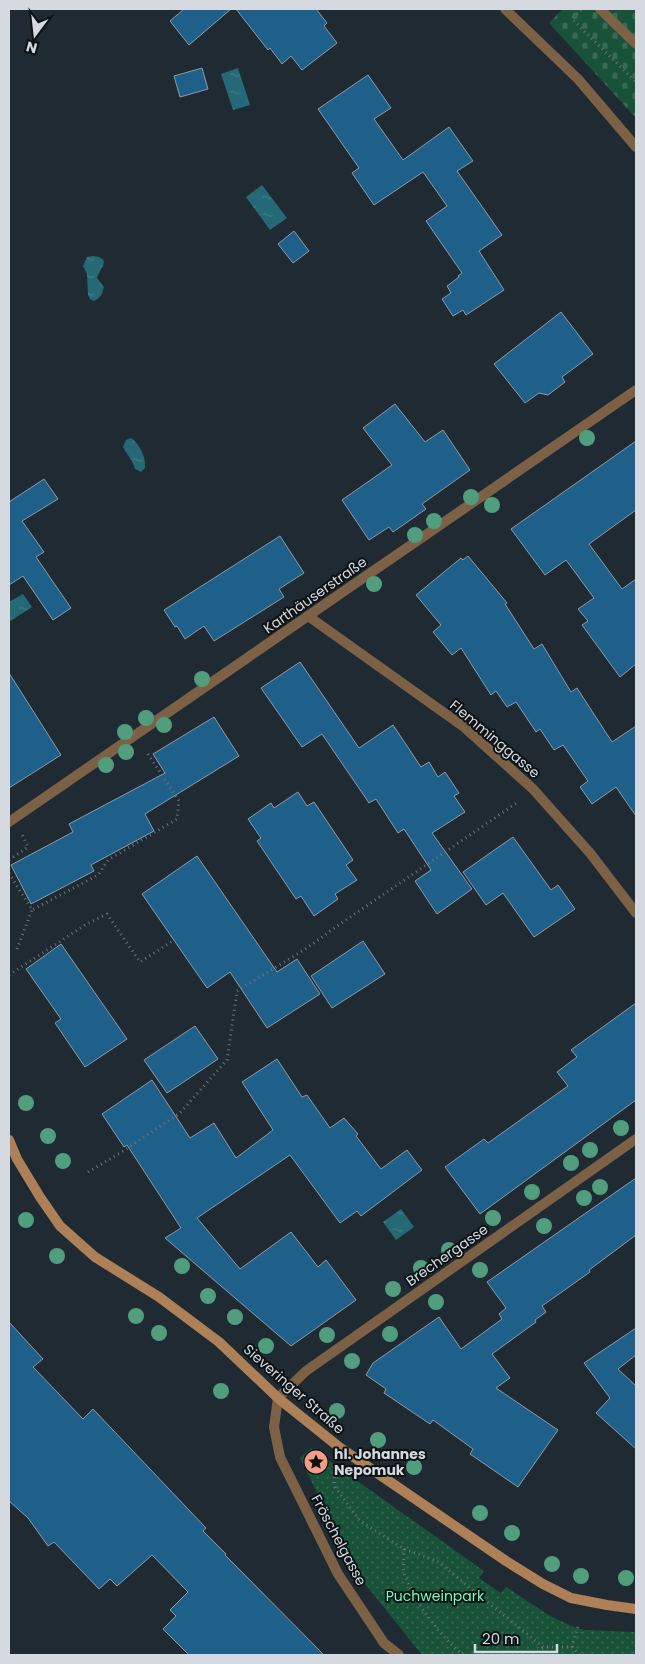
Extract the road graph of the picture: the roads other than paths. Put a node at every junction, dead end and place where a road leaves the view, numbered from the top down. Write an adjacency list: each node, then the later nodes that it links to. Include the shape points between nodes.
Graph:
1 (505, 9): 4 (street, via 578,79)
2 (600, 9): 3 (street)
3 (636, 44)
4 (636, 147)
5 (636, 390): 6 (street, Karthäuserstraße)
6 (308, 616): 7 (street, Karthäuserstraße); 8 (street, Flemminggasse, via 464,727 533,789 590,853)
7 (9, 822)
8 (636, 913)
9 (636, 1138): 11 (street, Brechergasse, via 306,1371)
10 (9, 1140): 11 (main road, Sieveringer Straße, via 17,1159 60,1226 95,1257 159,1297 219,1342)
11 (278, 1398): 12 (main road, Sieveringer Straße, via 339,1447 543,1584 571,1598); 13 (street, Fröschelgasse, via 274,1427 280,1457 338,1574 384,1643)
12 (636, 1609)
13 (398, 1655)

